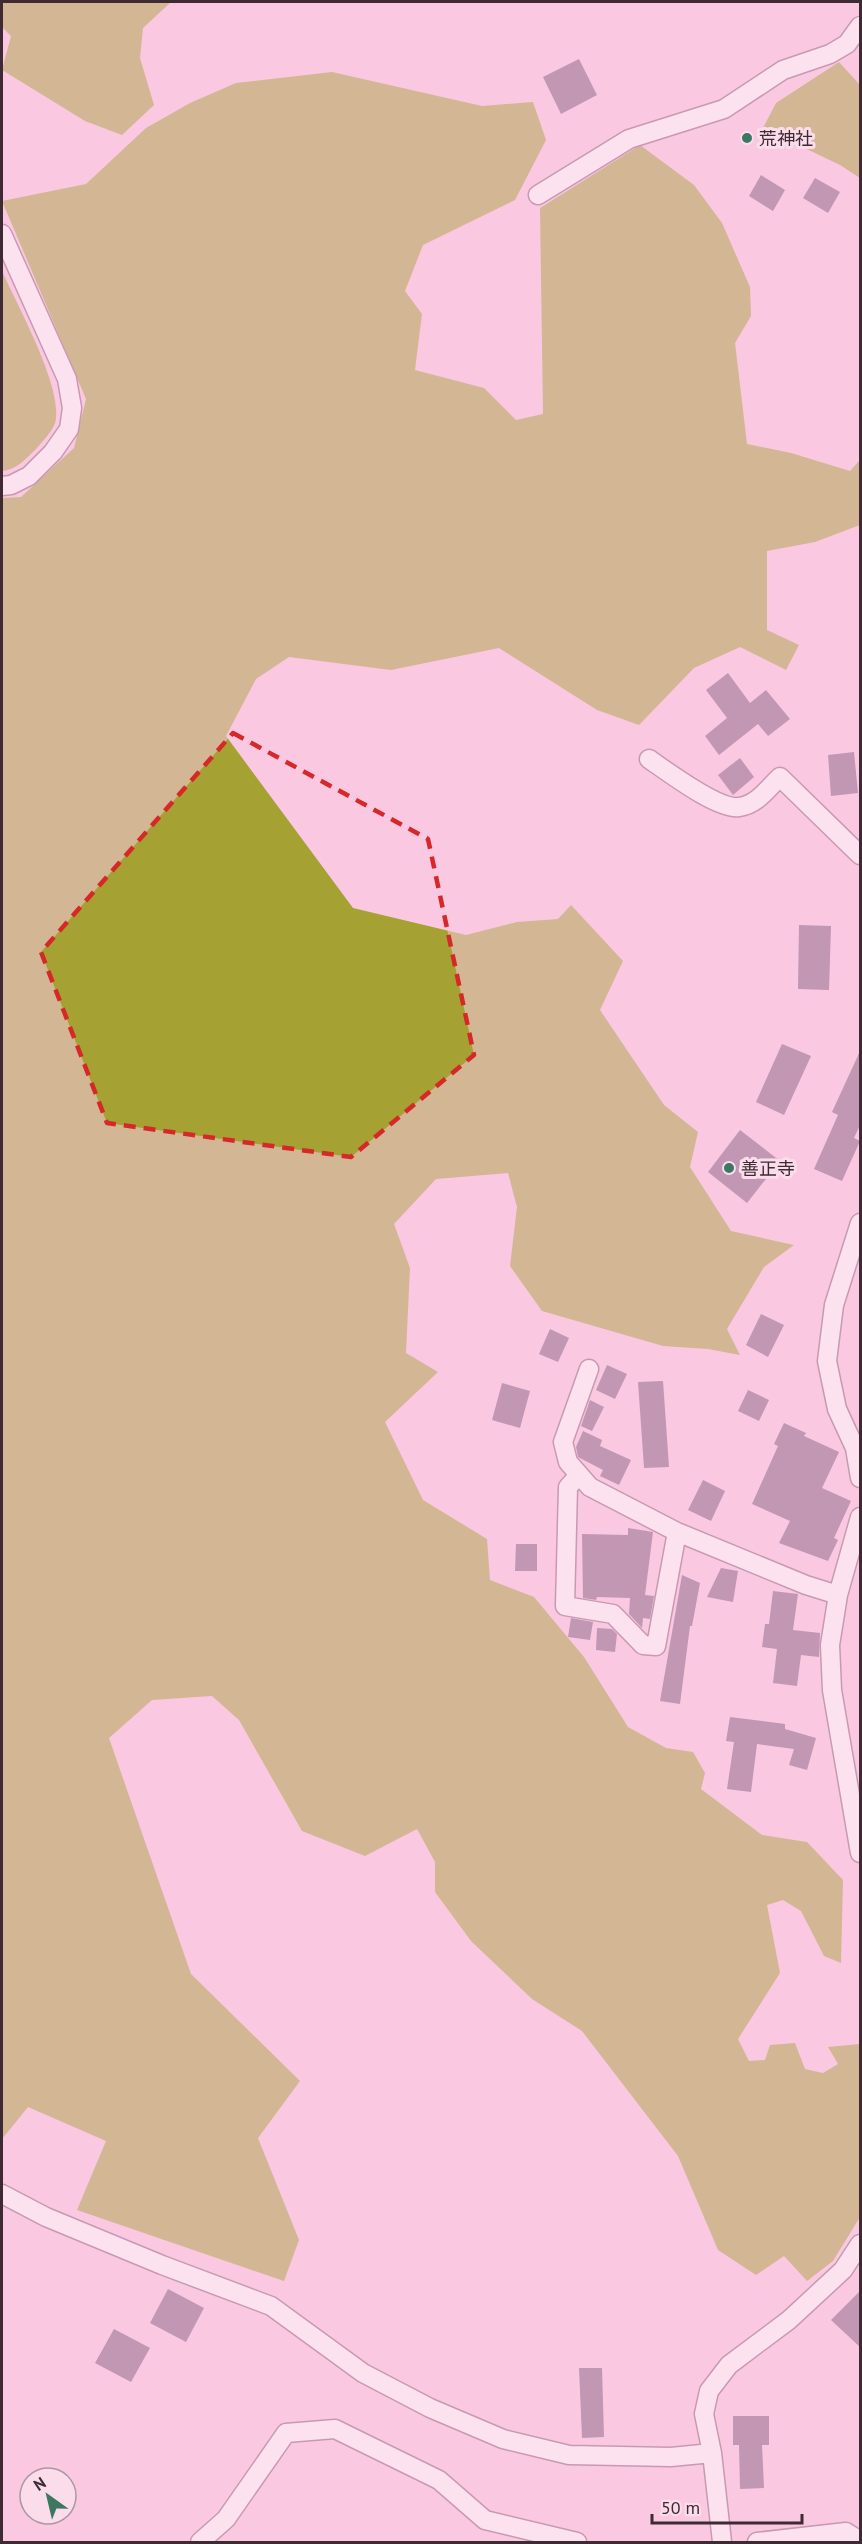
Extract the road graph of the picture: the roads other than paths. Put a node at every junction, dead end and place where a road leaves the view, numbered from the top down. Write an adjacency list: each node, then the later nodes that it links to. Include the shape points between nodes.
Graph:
1 (861, 26): 2 (street, via 847,44 830,54 783,70 724,109 629,139)
2 (538, 195)
3 (2, 234): 4 (street, via 67,379 72,408 69,429 53,452 29,476)
4 (2, 486)
5 (649, 759): 6 (street, via 722,805 739,808 755,801 780,777)
6 (861, 855)
7 (861, 1223): 9 (street, via 834,1305 827,1361 837,1409)
8 (589, 1369): 10 (street, via 563,1442 568,1462)
9 (858, 1450): 11 (street)
10 (579, 1475): 13 (street, via 590,1487); 13 (street, via 568,1487 565,1606 613,1614 643,1645 656,1646)
11 (861, 1478)
12 (861, 1516): 14 (street)
13 (678, 1532): 14 (street)
14 (838, 1595): 15 (street, via 830,1645 832,1690)
15 (860, 1845)
16 (2, 2194): 18 (street, via 46,2217 271,2306 363,2373 430,2408 503,2439 569,2455 670,2457)
17 (861, 2244): 18 (street, via 843,2270 789,2320 729,2365 709,2391 704,2414)
18 (712, 2453): 22 (street)
19 (861, 2541): 23 (street, via 846,2532)
20 (200, 2542): 21 (street, via 226,2519 286,2433 335,2429 439,2480 485,2520)
21 (576, 2542)
22 (722, 2542)
23 (757, 2542)

